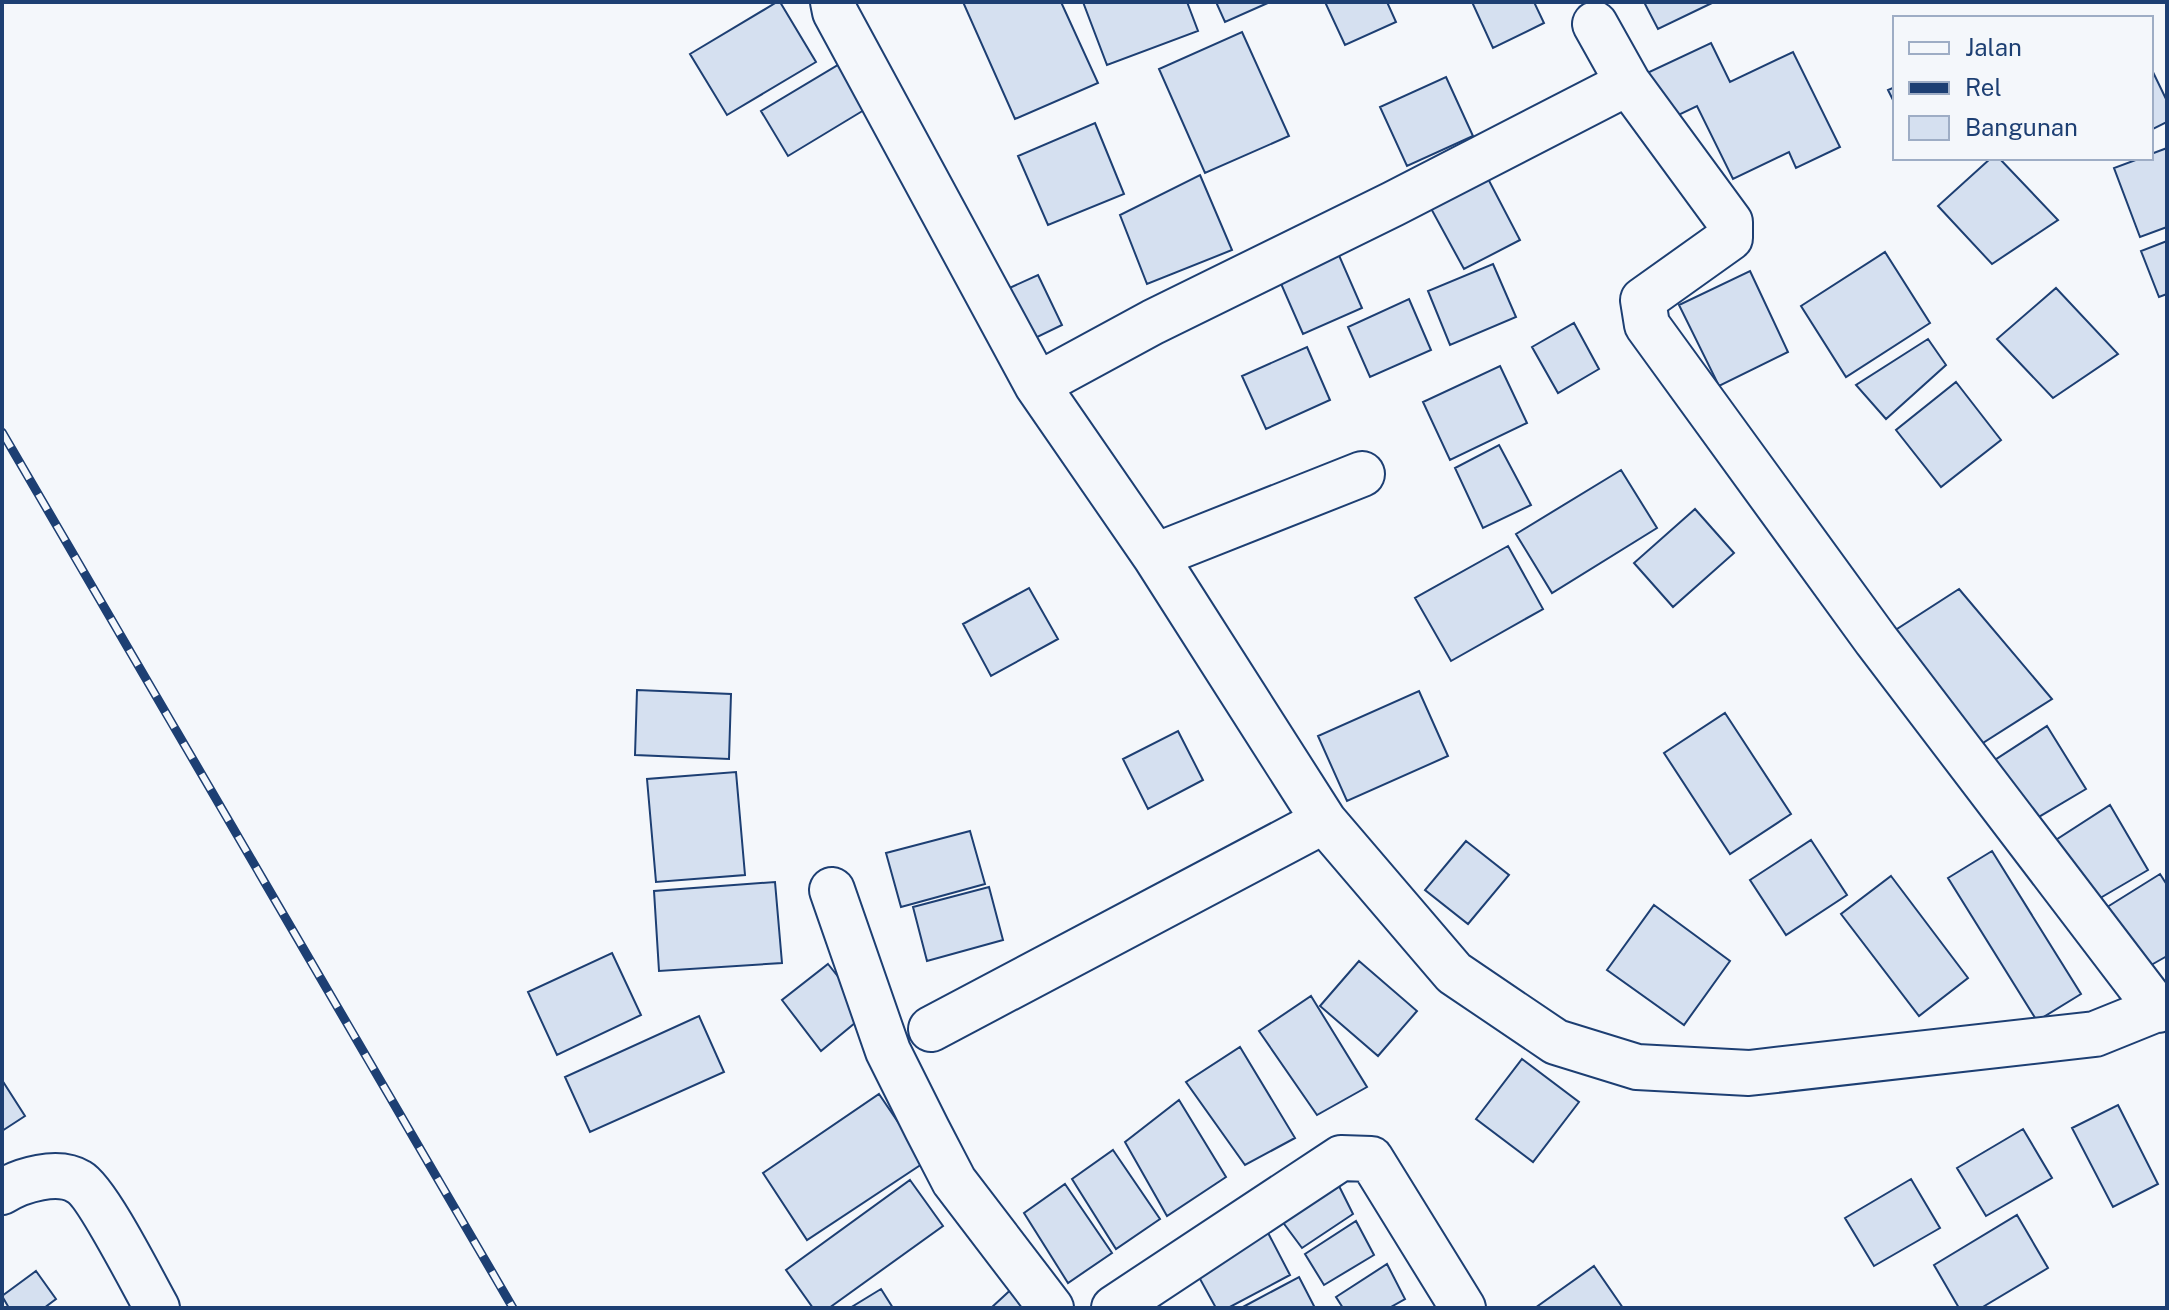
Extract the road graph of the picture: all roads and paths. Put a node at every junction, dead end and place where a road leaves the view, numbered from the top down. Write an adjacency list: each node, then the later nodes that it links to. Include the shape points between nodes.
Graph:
1 (833, 2): 4 (street)
2 (1595, 24): 3 (street)
3 (1628, 83): 4 (street); 9 (street, via 1730,222 1730,238 1643,300 1647,325 1876,640)
4 (1037, 385): 6 (street)
5 (1362, 474): 6 (street)
6 (1155, 556): 7 (street)
7 (1324, 821): 9 (street, via 1454,973 1556,1042 1637,1067 1749,1073 2095,1034); 10 (street)
8 (832, 890): 13 (street, via 888,1051 954,1181)
9 (2163, 1008)
10 (931, 1029)
11 (2, 1192): 12 (street, via 35,1178 80,1182 96,1200)
12 (157, 1308)
13 (1051, 1308)
14 (1114, 1308): 15 (street, via 1341,1158 1371,1159)
15 (1463, 1308)

